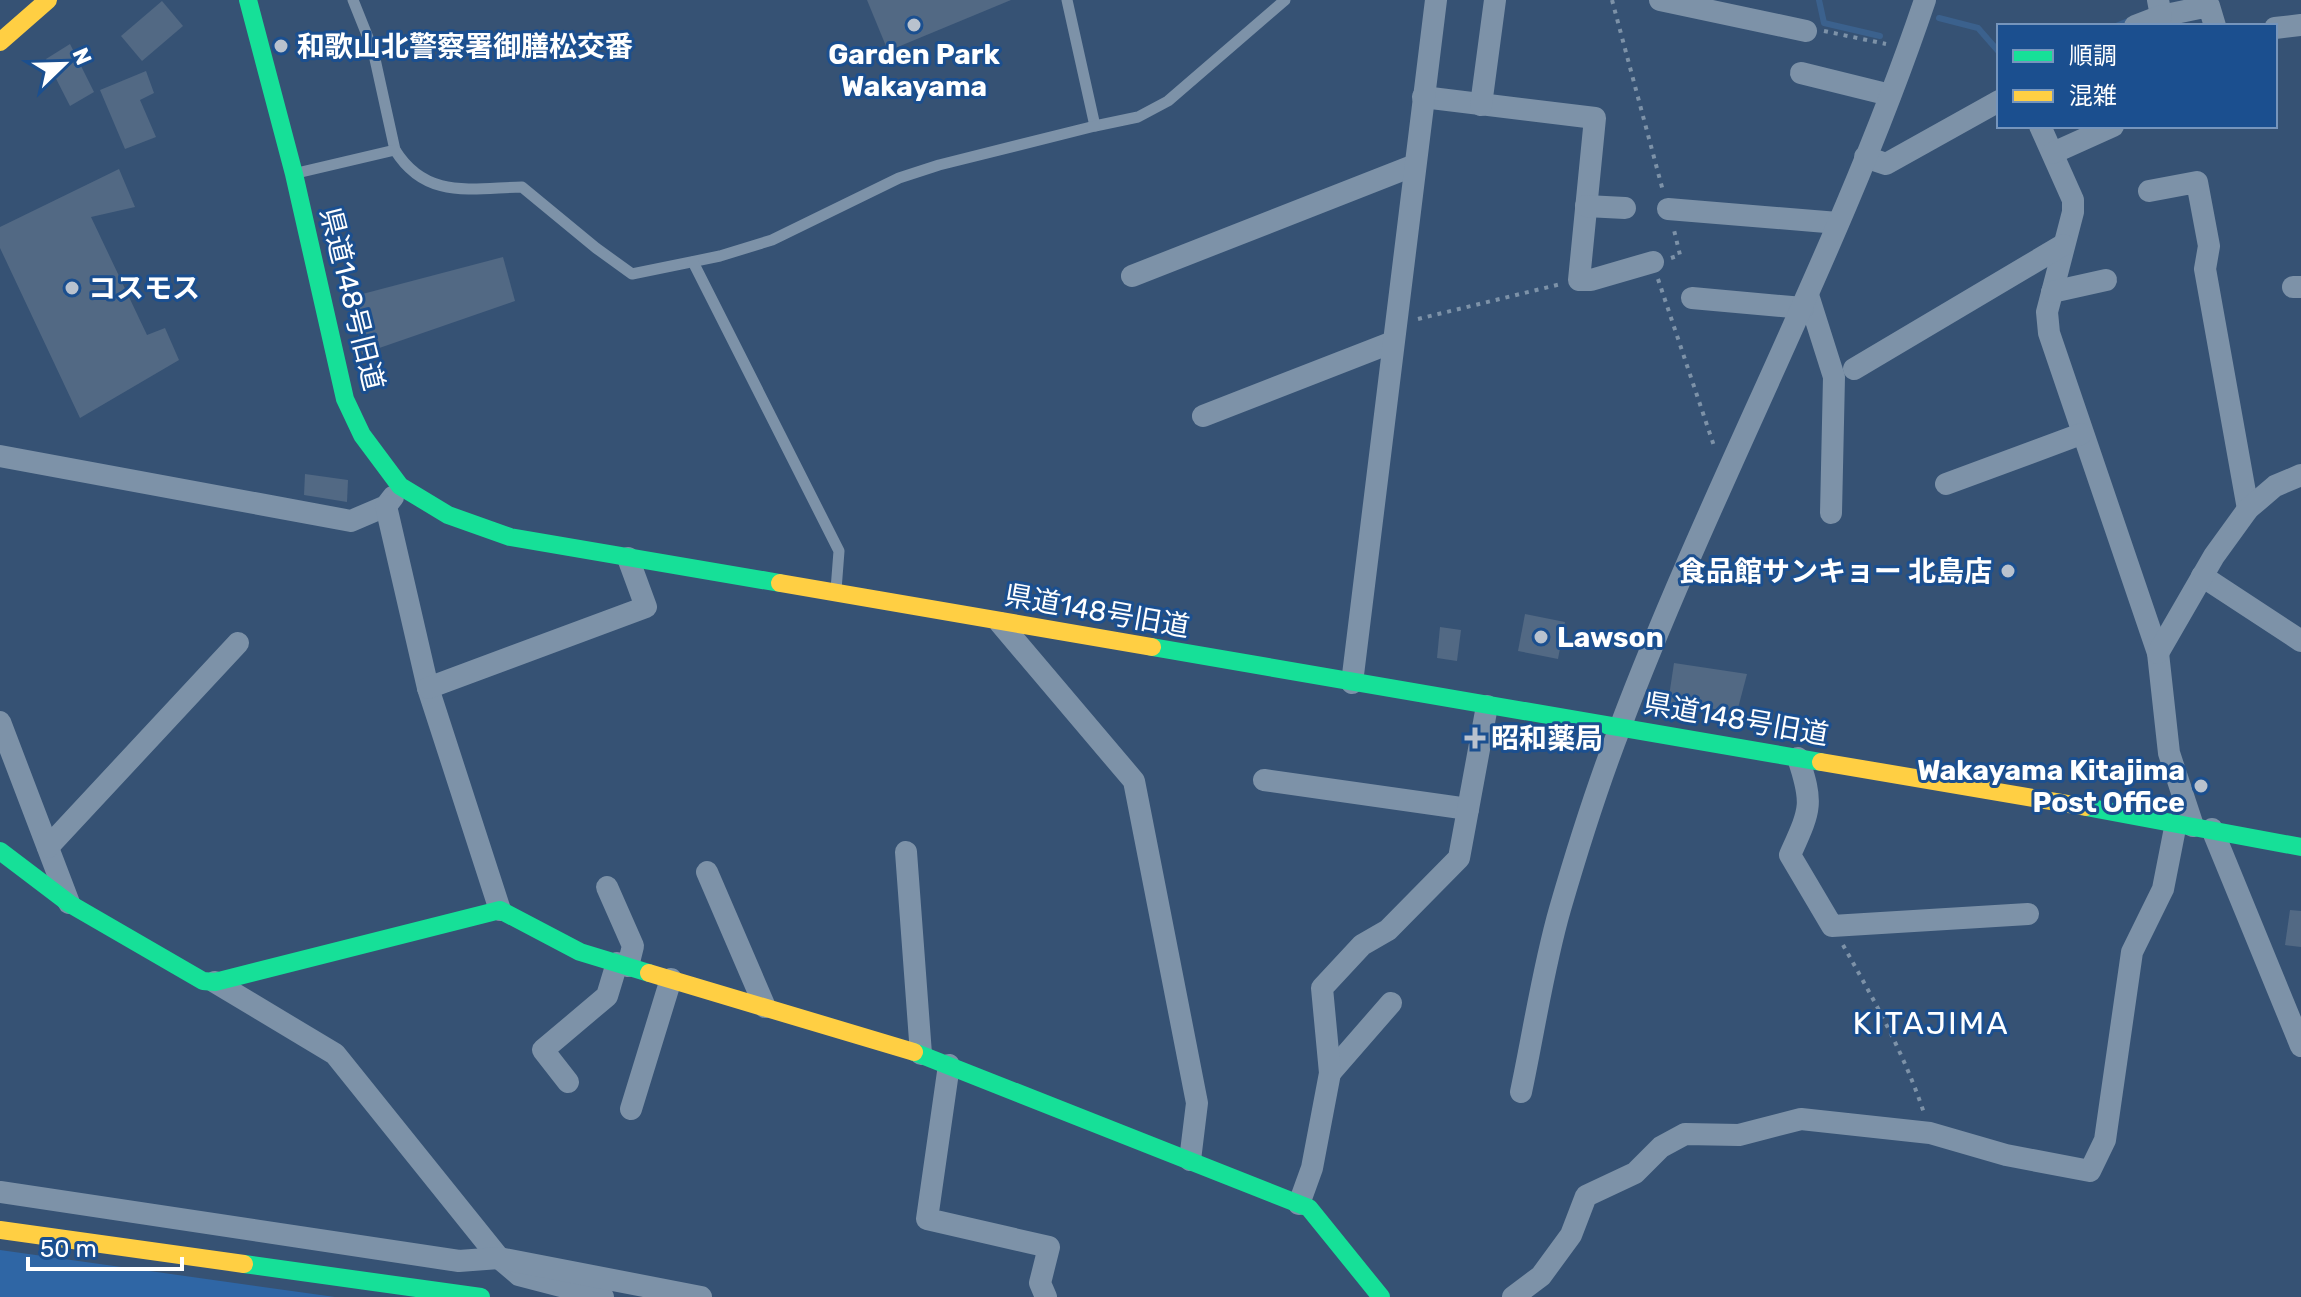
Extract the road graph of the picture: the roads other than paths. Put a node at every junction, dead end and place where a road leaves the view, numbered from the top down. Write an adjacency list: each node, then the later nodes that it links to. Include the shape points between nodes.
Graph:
1 (48, 0): 17 (street)
2 (248, 0): 30 (street, 県道148号旧道)
3 (353, 0): 26 (lane, via 376,61)
4 (1067, 0): 23 (lane)
5 (1285, 0): 23 (lane, via 1168,101 1138,117)
6 (1436, 0): 20 (street)
7 (1495, 0): 22 (street)
8 (1660, 0): 11 (street)
9 (1925, 0): 19 (street)
10 (2159, 8): 12 (street); 13 (street, via 2209,6)
11 (1760, 11): 16 (street)
12 (2138, 24)
13 (2214, 24)
14 (2301, 25): 15 (street)
15 (2277, 28)
16 (1806, 31)
17 (0, 42)
18 (1801, 73): 19 (street)
19 (1890, 95): 28 (street)
20 (1423, 97): 22 (street); 29 (street)
21 (1997, 102): 28 (street, via 1886,164)
22 (1481, 105): 32 (street, via 1595,118)
23 (1095, 126): 37 (lane, via 899,178 772,240)
24 (2041, 128): 27 (street)
25 (2109, 128): 27 (street)
26 (395, 150): 30 (lane); 37 (lane, via 419,177 445,189 522,187 632,274)
27 (2053, 153): 36 (street, via 2073,200)
28 (1865, 157): 35 (street)
29 (1415, 165): 39 (street); 44 (street)
30 (294, 174): 51 (street, 県道148号旧道, via 345,399 362,435)
31 (2149, 191): 53 (street, via 2197,182 2209,246 2205,269)
32 (1586, 206): 33 (street); 38 (street, via 1579,280)
33 (1625, 208)
34 (1668, 209): 35 (street)
35 (1838, 223): 43 (street)
36 (2063, 245): 41 (street); 45 (street)
37 (693, 262): 57 (lane, via 839,551)
38 (1653, 262)
39 (1132, 276)
40 (2106, 280): 41 (street)
41 (2052, 292): 47 (street, via 2049,333)
42 (1692, 298): 43 (street)
43 (1806, 302): 54 (street, via 1834,377); 66 (street, via 1664,616)
44 (1394, 333): 46 (street); 62 (street)
45 (1854, 369)
46 (1203, 416)
47 (2081, 434): 50 (street); 61 (street)
48 (0, 456): 52 (street, via 351,521)
49 (2301, 475): 53 (street, via 2275,486)
50 (1946, 484)
51 (400, 486): 52 (street); 55 (street, 県道148号旧道, via 448,515 510,537)
52 (386, 506): 63 (street)
53 (2248, 509): 56 (street)
54 (1831, 513)
55 (628, 558): 57 (street, 県道148号旧道); 63 (street, via 646,607)
56 (2202, 576): 59 (street); 61 (street)
57 (836, 594): 58 (street, 県道148号旧道)
58 (1000, 623): 62 (street, 県道148号旧道); 92 (street, via 1134,781 1197,1103)
59 (2301, 641)
60 (238, 643): 71 (street)
61 (2158, 653): 70 (street, via 2169,753)
62 (1352, 683): 64 (street, 県道148号旧道)
63 (428, 688): 78 (street)
64 (1487, 706): 66 (street, 県道148号旧道); 69 (street)
65 (0, 722): 71 (street)
66 (1620, 727): 67 (street, 県道148号旧道); 90 (street, via 1560,910)
67 (1798, 758): 70 (street, 県道148号旧道); 79 (street, via 1810,807 1790,855 1832,926)
68 (1264, 780): 69 (street)
69 (1468, 809): 88 (street, via 1459,858 1322,988)
70 (2194, 826): 72 (street, 県道148号旧道); 85 (street); 102 (street, via 2132,952 2105,1140 2090,1171 1930,1133 1801,1119 1739,1135 1685,1134 1661,1147 1635,1173 1586,1196 1571,1235 1541,1276)
71 (48, 847): 77 (street)
72 (2301, 847)
73 (0, 851): 77 (street)
74 (906, 852): 86 (street)
75 (707, 872): 84 (street)
76 (607, 887): 80 (street, via 633,946)
77 (70, 904): 82 (street, via 203,981)
78 (500, 910): 80 (street, via 580,952); 82 (street)
79 (2028, 914)
80 (622, 965): 81 (street); 89 (street, via 607,996 543,1050)
81 (671, 979): 84 (street); 91 (street)
82 (215, 982): 96 (street, via 335,1054)
83 (1391, 1003): 88 (street)
84 (765, 1007): 86 (street)
85 (2301, 1046)
86 (921, 1054): 87 (street)
87 (949, 1065): 92 (street); 101 (street, via 927,1219 1049,1247 1040,1283)
88 (1330, 1073): 94 (street, via 1312,1168)
89 (568, 1082)
90 (1521, 1092)
91 (631, 1109)
92 (1190, 1160): 94 (street)
93 (0, 1192): 96 (street, via 459,1261)
94 (1299, 1204): 97 (street, via 1309,1208)
95 (0, 1230): 98 (street)
96 (499, 1258): 99 (street, via 519,1275); 100 (street)
97 (1373, 1294)
98 (481, 1297)
99 (603, 1297)
100 (701, 1297)
101 (1046, 1297)
102 (1513, 1297)

